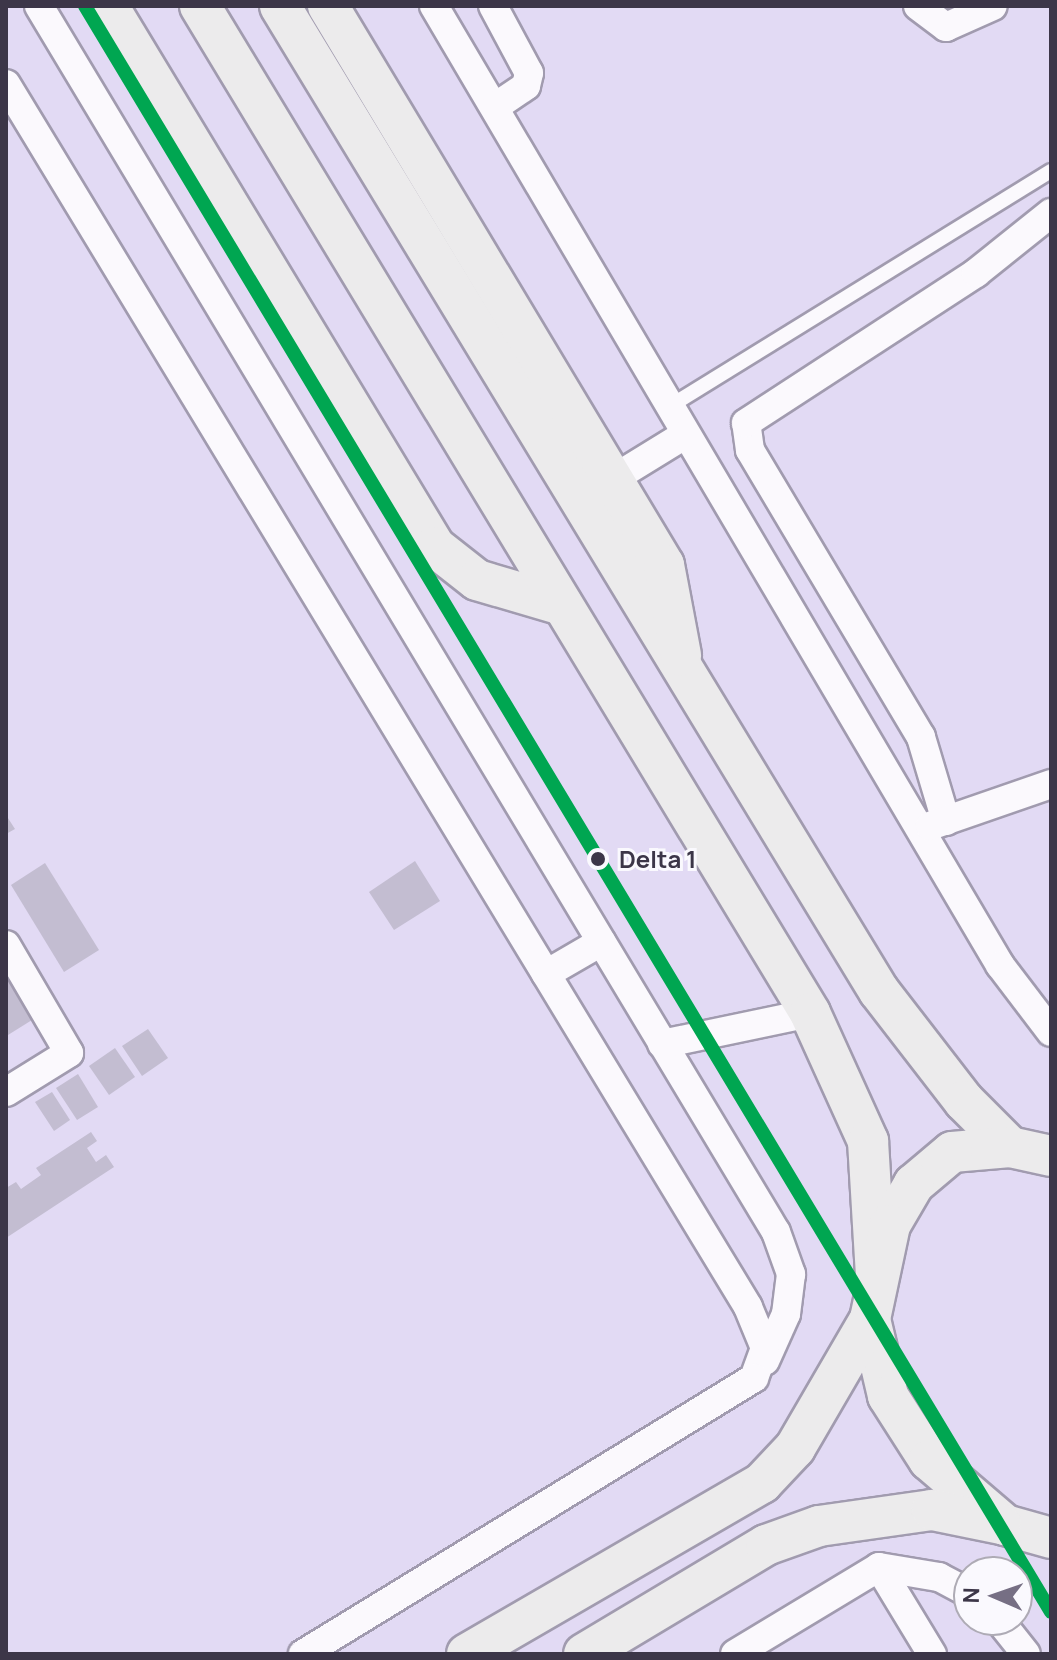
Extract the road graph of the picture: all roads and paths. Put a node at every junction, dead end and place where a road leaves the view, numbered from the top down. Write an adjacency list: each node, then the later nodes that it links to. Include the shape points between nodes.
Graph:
1 (39, 6): 22 (street)
2 (108, 6): 17 (street, via 435,547 477,580)
3 (200, 6): 17 (street)
4 (280, 6): 18 (street)
5 (328, 6): 16 (street)
6 (434, 6): 11 (street)
7 (493, 6): 11 (street, via 529,73 526,86)
8 (918, 6): 9 (street, via 946,27)
9 (993, 6)
10 (6, 84): 24 (street)
11 (496, 106): 14 (street)
12 (1051, 171): 14 (lane)
13 (1051, 213): 20 (street, via 976,273 746,423 750,450 921,737)
14 (667, 408): 15 (street)
15 (683, 436): 16 (street); 21 (street)
16 (613, 479): 18 (street, via 664,565)
17 (562, 605): 25 (street)
18 (683, 668): 29 (street, via 879,991 964,1101)
19 (1051, 784): 20 (street)
20 (946, 821): 21 (street)
21 (918, 830): 26 (street, via 1000,965)
22 (601, 942): 24 (street); 27 (street)
23 (6, 945): 28 (street, via 69,1053)
24 (546, 974): 33 (street, via 761,1330)
25 (810, 1013): 27 (street); 31 (street, via 868,1141)
26 (1051, 1032)
27 (662, 1044): 33 (street, via 776,1232 791,1274 786,1314)
28 (6, 1092)
29 (1010, 1147): 30 (street); 31 (street, via 952,1152 914,1184 890,1225)
30 (1051, 1156)
31 (876, 1276): 32 (street)
32 (870, 1319): 34 (street, via 888,1396 929,1460); 40 (street, via 801,1440 762,1483)
33 (763, 1366): 39 (street)
34 (1005, 1525): 35 (street); 41 (street, via 932,1510 819,1526 766,1545)
35 (1051, 1538)
36 (879, 1567): 37 (street, via 939,1577); 42 (street); 43 (street)
37 (953, 1584)
38 (1012, 1636): 44 (street)
39 (303, 1654)
40 (467, 1654)
41 (584, 1654)
42 (735, 1654)
43 (932, 1654)
44 (1026, 1654)

